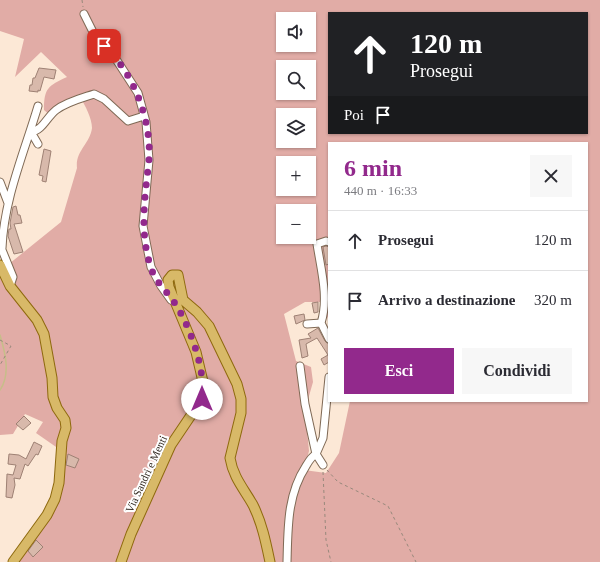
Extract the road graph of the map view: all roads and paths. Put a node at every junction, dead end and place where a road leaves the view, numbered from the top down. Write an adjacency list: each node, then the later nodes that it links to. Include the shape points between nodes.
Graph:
1 (82, 0): 2 (path)
2 (84, 14): 4 (street, via 96,38 112,53 138,93)
3 (38, 106): 5 (street)
4 (144, 116): 5 (street, via 128,121 104,99 94,94 74,100 56,110 38,131); 13 (street, via 149,160 143,226 152,271)
5 (30, 132): 6 (street); 8 (street)
6 (38, 144)
7 (0, 182): 8 (street)
8 (8, 204): 10 (street)
9 (328, 242): 14 (street, via 317,244 324,289 324,314)
10 (1, 247): 12 (street, via 13,277)
11 (0, 265): 12 (main road)
12 (10, 286): 23 (main road, via 37,320 44,334 53,397 65,420 66,428 55,499 47,516)
13 (175, 302): 24 (main road, Via Sandri e Menti, via 196,352 204,386 202,399 171,445); 25 (main road, Via Sandri e Menti, via 168,280 172,275 178,275 183,300 209,326 237,384 241,413 230,458 231,466 253,506 266,540)
14 (321, 323): 15 (street); 16 (street)
15 (307, 324)
16 (328, 337)
17 (0, 340): 18 (path, via 11,346)
18 (0, 365)
19 (300, 366): 21 (street)
20 (328, 388): 21 (street, via 323,438)
21 (316, 454): 22 (street); 26 (street, via 301,474 293,491 288,521)
22 (323, 465): 27 (path, via 326,540); 28 (path, via 338,482 388,506)
23 (13, 562)
24 (121, 562)
25 (270, 562)
26 (287, 562)
27 (330, 562)
28 (416, 562)

